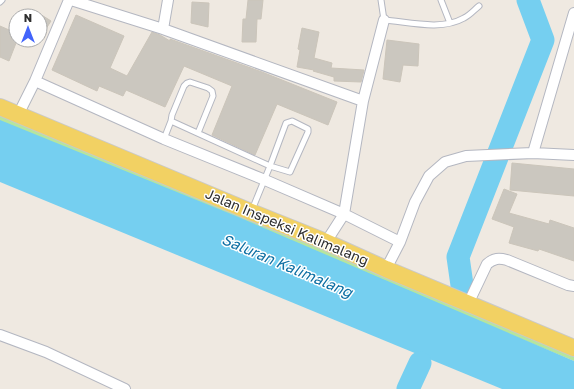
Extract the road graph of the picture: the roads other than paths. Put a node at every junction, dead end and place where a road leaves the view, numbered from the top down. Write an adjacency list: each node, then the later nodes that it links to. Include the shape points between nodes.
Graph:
1 (2, 0): 6 (lane)
2 (70, 0): 11 (street); 12 (street)
3 (168, 0): 11 (street)
4 (380, 0): 9 (lane)
5 (441, 0): 10 (lane)
6 (0, 2)
7 (479, 6): 10 (lane, via 464,18)
8 (574, 13): 19 (street)
9 (384, 20): 10 (lane, via 434,25); 13 (street)
10 (450, 23)
11 (163, 28): 13 (street)
12 (35, 81): 15 (street); 18 (street)
13 (364, 101): 24 (street)
14 (0, 107): 15 (main road, Jalan Inspeksi Kalimalang)
15 (18, 115): 23 (main road, Jalan Inspeksi Kalimalang)
16 (171, 121): 17 (lane); 17 (lane, via 187,83 194,82 208,88 213,96); 18 (lane)
17 (198, 133): 21 (lane)
18 (164, 139): 22 (street)
19 (533, 153): 20 (street); 26 (street, via 466,156 445,162 429,176 415,202)
20 (574, 155)
21 (270, 166): 21 (lane, via 290,172 308,132 307,128 292,121 286,123); 22 (lane)
22 (265, 180): 23 (lane); 24 (street)
23 (252, 212): 25 (main road, Jalan Inspeksi Kalimalang)
24 (344, 214): 25 (street); 26 (street)
25 (326, 242): 27 (main road, Jalan Inspeksi Kalimalang)
26 (400, 242): 27 (street)
27 (386, 269): 29 (main road, Jalan Inspeksi Kalimalang)
28 (574, 286): 29 (street, via 498,258 487,264)
29 (468, 304): 31 (main road, Jalan Inspeksi Kalimalang)
30 (0, 334): 32 (street, via 46,352)
31 (574, 348)
32 (125, 389)

